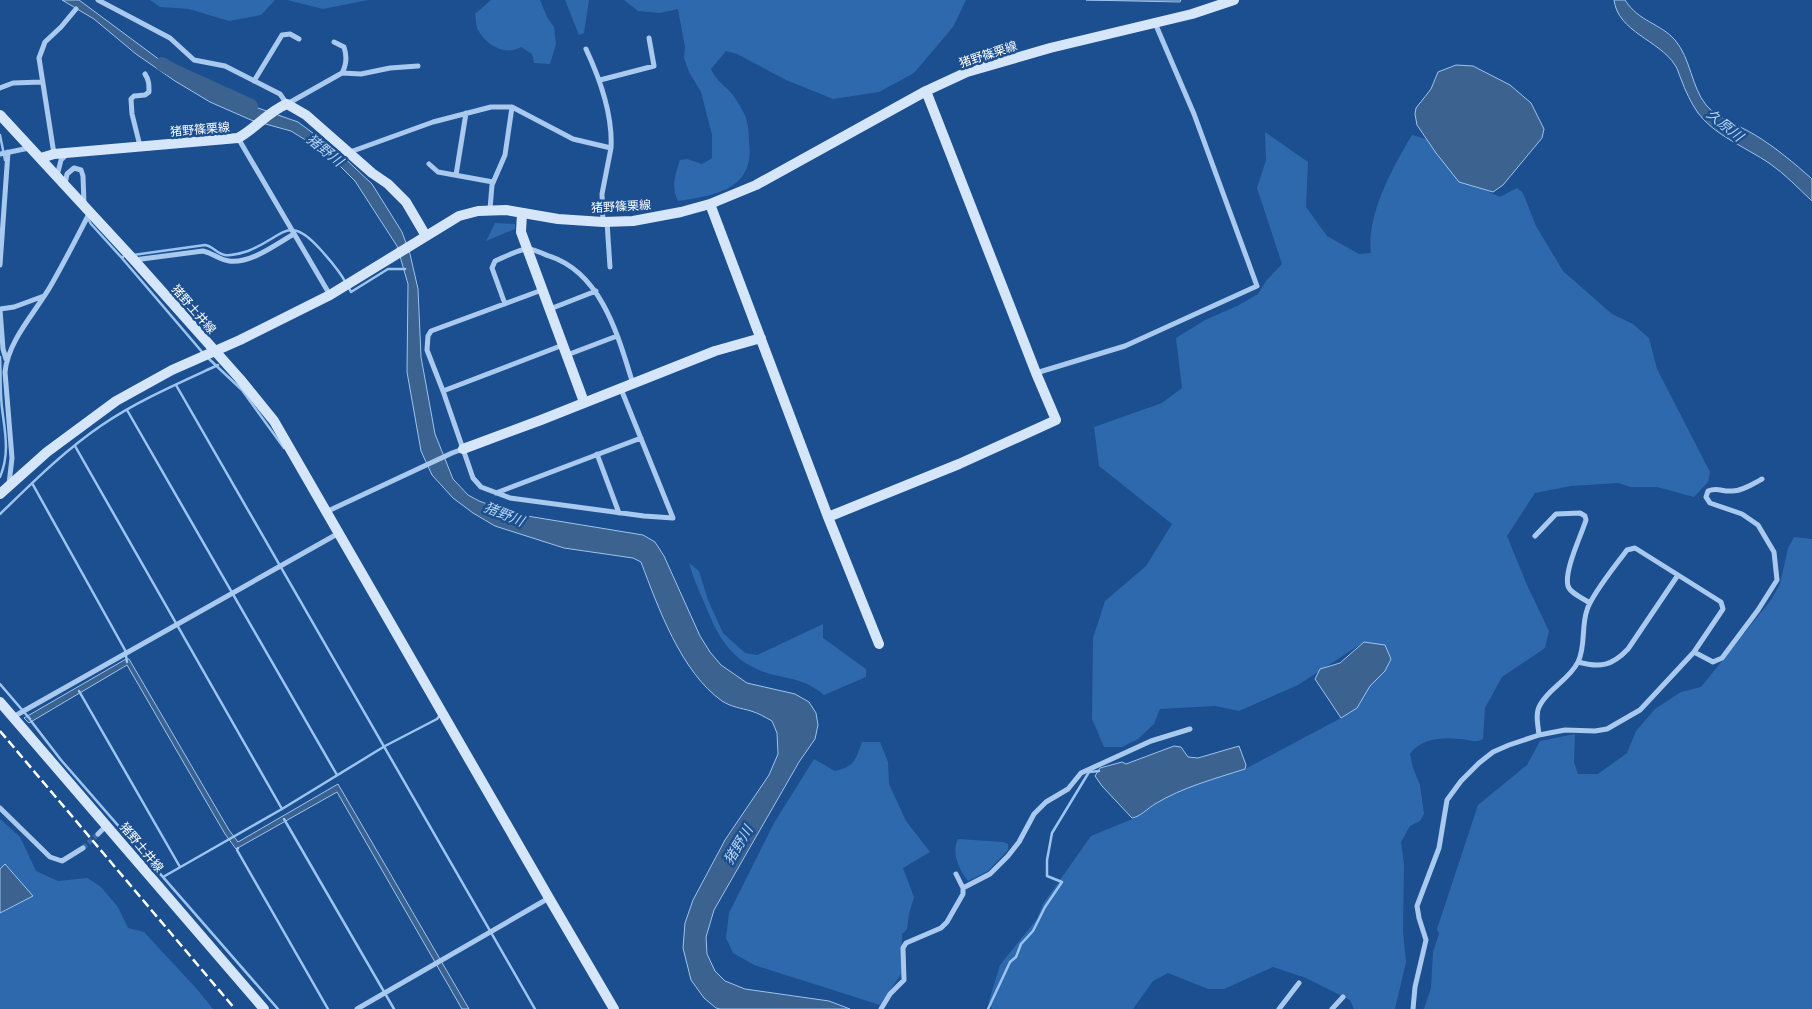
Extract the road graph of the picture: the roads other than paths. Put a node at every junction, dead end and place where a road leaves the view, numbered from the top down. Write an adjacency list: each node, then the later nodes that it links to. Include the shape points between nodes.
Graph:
1 (98, 0): 13 (street, via 170,38 194,60 225,66)
2 (1234, 0): 4 (street, 猪野篠栗線)
3 (76, 9): 14 (street, via 45,42 39,58)
4 (1156, 23): 16 (street, 猪野篠栗線, via 997,62); 60 (street, via 1194,114 1257,286 1125,346)
5 (649, 38): 12 (street, via 654,66)
6 (299, 40): 13 (street, via 290,34 282,35)
7 (334, 42): 10 (street, via 344,47 346,53)
8 (586, 49): 12 (street)
9 (418, 66): 10 (street, via 361,74)
10 (342, 73): 17 (street)
11 (144, 74): 22 (street, via 150,84 149,92 131,99)
12 (600, 80): 24 (street, via 612,136)
13 (254, 81): 17 (street, via 280,94)
14 (41, 82): 15 (street, via 13,83); 28 (street)
15 (0, 88)
16 (926, 91): 36 (street, 猪野篠栗線, via 756,185); 60 (street)
17 (283, 106): 21 (street, 猪野篠栗線); 26 (street, via 306,115)
18 (512, 107): 19 (street, via 491,107); 24 (street, via 573,140); 34 (street, via 506,155)
19 (466, 113): 26 (street); 32 (street)
20 (0, 115): 23 (street, 猪野土井線)
21 (238, 138): 22 (street, 猪野篠栗線); 41 (street)
22 (140, 147): 29 (street, 猪野篠栗線)
23 (30, 148): 25 (street); 30 (street, 猪野土井線)
24 (611, 148): 40 (street, via 602,194)
25 (8, 152): 27 (street); 45 (street)
26 (349, 152): 42 (street, via 406,202)
27 (0, 154)
28 (54, 154): 29 (street, 猪野篠栗線); 30 (street, 猪野篠栗線)
29 (66, 154): 33 (street)
30 (41, 158): 33 (street, 猪野土井線)
31 (429, 164): 32 (street, via 438,172)
32 (456, 175): 34 (street)
33 (57, 176): 35 (street, 猪野土井線)
34 (493, 182): 38 (street)
35 (65, 184): 37 (street, 猪野土井線); 37 (street, via 67,174 74,168 81,170)
36 (710, 204): 40 (street, 猪野篠栗線, via 633,221); 55 (street)
37 (87, 209): 44 (street, 猪野土井線); 49 (street)
38 (490, 209): 39 (street, 猪野篠栗線); 42 (street, 猪野篠栗線, via 459,216)
39 (522, 213): 40 (street, 猪野篠栗線); 43 (street, via 521,232)
40 (605, 222): 46 (street)
41 (294, 234): 44 (street, via 256,255 236,261 223,260 203,251); 50 (street)
42 (426, 236): 50 (street, 猪野篠栗線)
43 (527, 248): 47 (street); 48 (street, via 561,259 582,274); 51 (street, via 495,261 492,268)
44 (134, 260): 57 (street, 猪野土井線)
45 (0, 265)
46 (610, 268)
47 (542, 290): 51 (street); 53 (street)
48 (596, 291): 53 (street); 54 (street)
49 (44, 296): 52 (street); 58 (street)
50 (330, 296): 57 (street, 猪野篠栗線)
51 (505, 304): 63 (street, via 431,331 427,350)
52 (0, 309): 58 (street)
53 (550, 310): 56 (street)
54 (618, 336): 56 (street); 61 (street)
55 (761, 338): 61 (street, via 715,351); 74 (street)
56 (565, 350): 63 (street); 64 (street)
57 (213, 351): 69 (street, 猪野土井線, via 116,400); 72 (street, via 274,421)
58 (6, 360): 59 (street)
59 (3, 373): 69 (street, via 12,458)
60 (1036, 373): 74 (street, via 1056,420 959,464)
61 (633, 384): 62 (street)
62 (621, 389): 64 (street); 65 (street)
63 (443, 391): 66 (street)
64 (584, 402): 66 (street)
65 (641, 438): 67 (street); 73 (street, via 673,518)
66 (463, 449): 70 (street, via 473,478 481,487); 72 (street)
67 (597, 454): 70 (street); 73 (street)
68 (1762, 479): 80 (street, via 1732,492 1715,488 1708,491 1706,497 1710,503 1742,514 1758,525 1774,552 1777,580 1722,658 1713,662)
69 (10, 484): 71 (street, 猪野土井線)
70 (496, 493): 73 (street, via 510,498)
71 (0, 494)
72 (328, 512): 75 (street)
73 (619, 513)
74 (828, 517): 79 (street)
75 (339, 533): 83 (street); 92 (street)
76 (1535, 536): 78 (street, via 1556,514 1580,513 1585,516 1569,566 1568,586)
77 (1678, 575): 78 (street, via 1636,548 1627,550); 80 (street, via 1721,602 1723,609); 81 (street, via 1618,659 1608,664)
78 (1590, 603): 81 (street, via 1583,623)
79 (879, 644)
80 (1694, 652): 85 (street, via 1640,710 1619,723 1607,729)
81 (1578, 662): 85 (street, via 1539,705)
82 (0, 702): 83 (street, 猪野土井線)
83 (13, 718): 87 (street, 猪野土井線)
84 (1190, 729): 91 (street, via 1151,741 1081,773 1068,789 1046,802 1034,814 1019,842 990,874)
85 (1539, 734): 101 (street, via 1493,752 1461,781 1448,800 1439,848 1417,906 1426,940)
86 (0, 808): 89 (street, via 50,857 62,861)
87 (107, 825): 88 (street); 95 (street, 猪野土井線)
88 (98, 834)
89 (83, 848)
90 (956, 874): 91 (street)
91 (963, 888): 98 (street, via 963,894 941,928 906,943 903,948 904,980)
92 (549, 898): 96 (street); 97 (street)
93 (1299, 983): 99 (street)
94 (1343, 997): 100 (street)
95 (264, 1009)
96 (357, 1009)
97 (614, 1009)
98 (881, 1009)
99 (1279, 1009)
100 (1332, 1009)
101 (1413, 1009)

